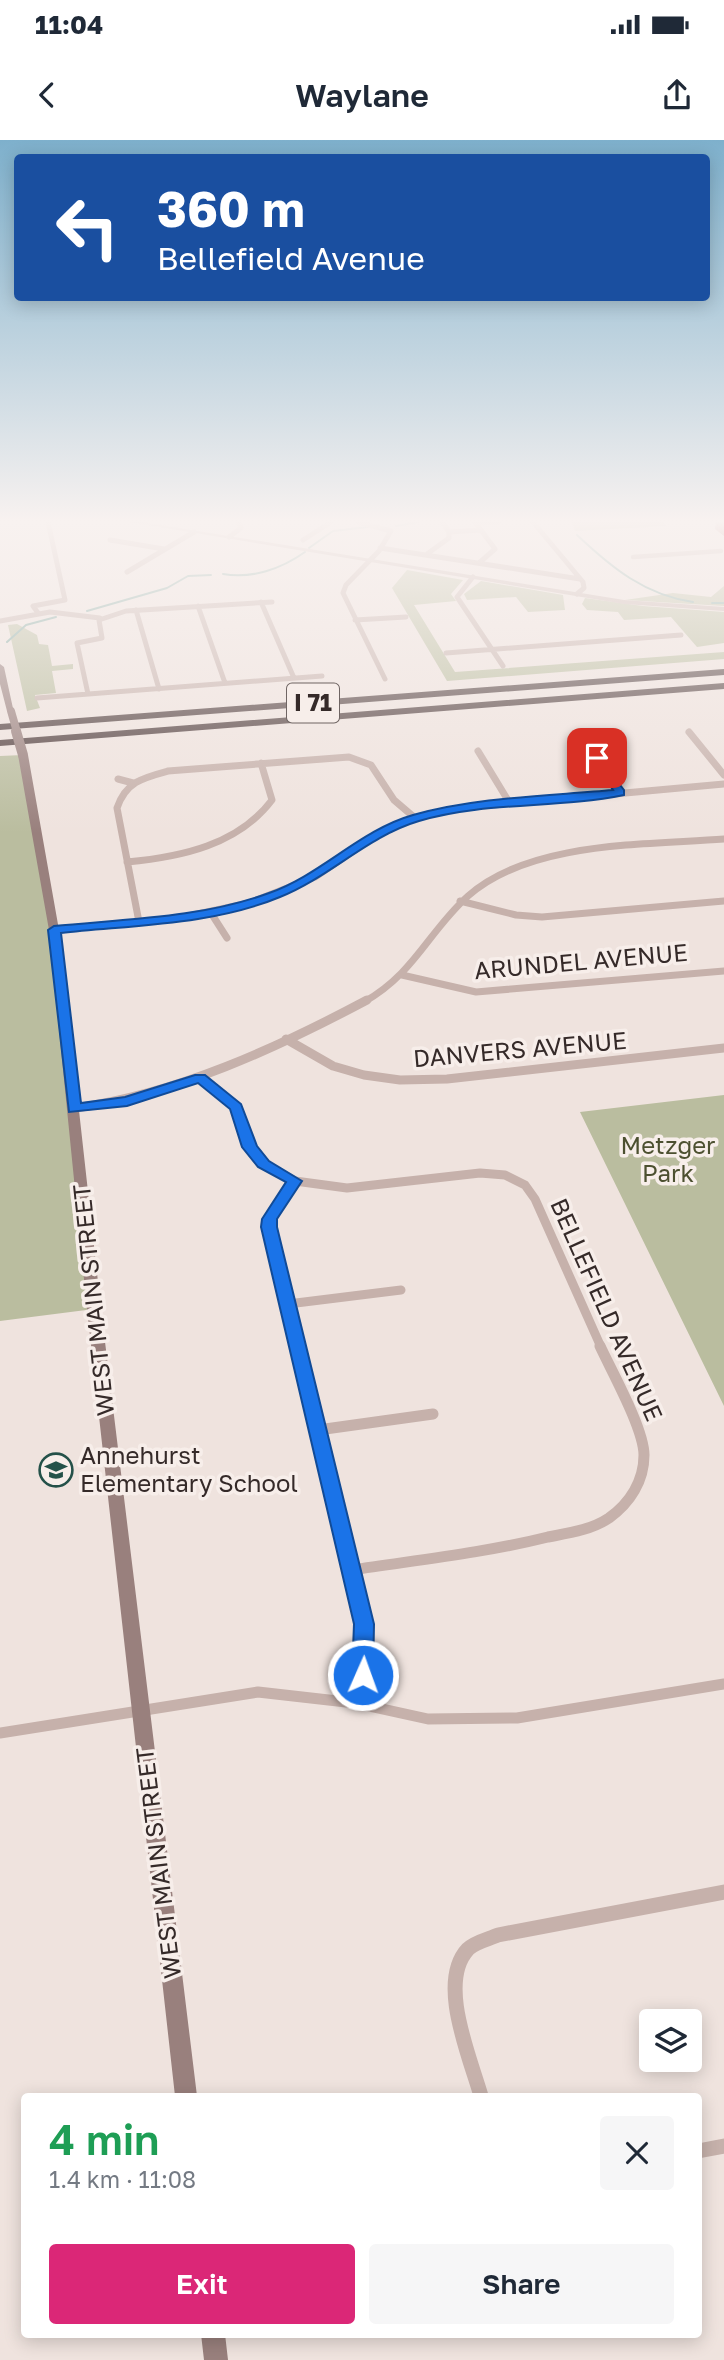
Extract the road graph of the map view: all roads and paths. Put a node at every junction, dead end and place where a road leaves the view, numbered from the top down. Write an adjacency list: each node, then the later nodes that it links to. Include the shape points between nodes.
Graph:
1 (101, 626): 19 (street, via 102,638 77,643)
2 (141, 626): 18 (street)
3 (205, 626): 16 (street)
4 (271, 626): 14 (street)
5 (358, 626): 15 (street)
6 (476, 626): 8 (street)
7 (681, 635): 8 (street)
8 (492, 649): 9 (street); 10 (street)
9 (446, 653)
10 (503, 666)
11 (0, 667): 40 (main road, WEST MAIN STREET, bridge, via 23,755)
12 (724, 672): 21 (highway, I 71)
13 (321, 676): 14 (street)
14 (294, 678): 16 (street)
15 (385, 679)
16 (226, 683): 18 (street)
17 (724, 686): 24 (highway, I 71)
18 (159, 689): 19 (street)
19 (88, 694): 20 (street)
20 (37, 698)
21 (0, 727)
22 (689, 732): 27 (street)
23 (585, 741): 31 (street)
24 (0, 743)
25 (478, 751): 32 (street)
26 (261, 763): 29 (street, via 168,771); 33 (street, via 334,757 362,760 371,765 396,806); 35 (street, via 272,800 263,813 207,847 168,858)
27 (724, 775)
28 (118, 779): 29 (street)
29 (133, 783): 35 (street, via 118,798)
30 (724, 784): 31 (street)
31 (621, 792): 32 (street)
32 (509, 802): 33 (street)
33 (415, 818): 38 (street, via 381,832 296,887)
34 (724, 839): 36 (street, via 592,851 521,866)
35 (127, 862): 39 (street)
36 (460, 901): 37 (street, via 542,917); 43 (street)
37 (724, 901)
38 (211, 913): 39 (street); 41 (street)
39 (139, 922): 40 (street)
40 (54, 930): 47 (main road, WEST MAIN STREET)
41 (227, 938)
42 (724, 971): 43 (street, ARUNDEL AVENUE, via 476,992)
43 (402, 975): 44 (street, via 365,1001)
44 (286, 1039): 45 (street, DANVERS AVENUE, via 340,1069 413,1080); 46 (street)
45 (724, 1048)
46 (200, 1078): 47 (street, via 127,1101); 48 (street, BELLEFIELD AVENUE, via 236,1107 250,1147 264,1164)
47 (75, 1108): 56 (main road, WEST MAIN STREET)
48 (295, 1181): 50 (street, via 269,1227); 53 (street, BELLEFIELD AVENUE, via 347,1188 480,1173 505,1175 524,1185 536,1199 644,1452 641,1477 632,1496 592,1527 516,1545)
49 (401, 1290): 50 (street)
50 (288, 1304): 52 (street)
51 (433, 1415): 52 (street)
52 (318, 1430): 53 (street)
53 (352, 1570): 55 (street, via 364,1624 363,1675)
54 (724, 1684): 55 (street, via 517,1718 428,1719)
55 (355, 1703): 56 (street, via 258,1692)
56 (141, 1710): 57 (street); 59 (main road, WEST MAIN STREET)
57 (0, 1733)
58 (724, 1892): 60 (street, via 498,1935 470,1948 454,1974 456,2006)
59 (186, 2093)
60 (480, 2093)
61 (724, 2146): 62 (street)
62 (702, 2150)
63 (213, 2338): 64 (main road)
64 (216, 2360)

